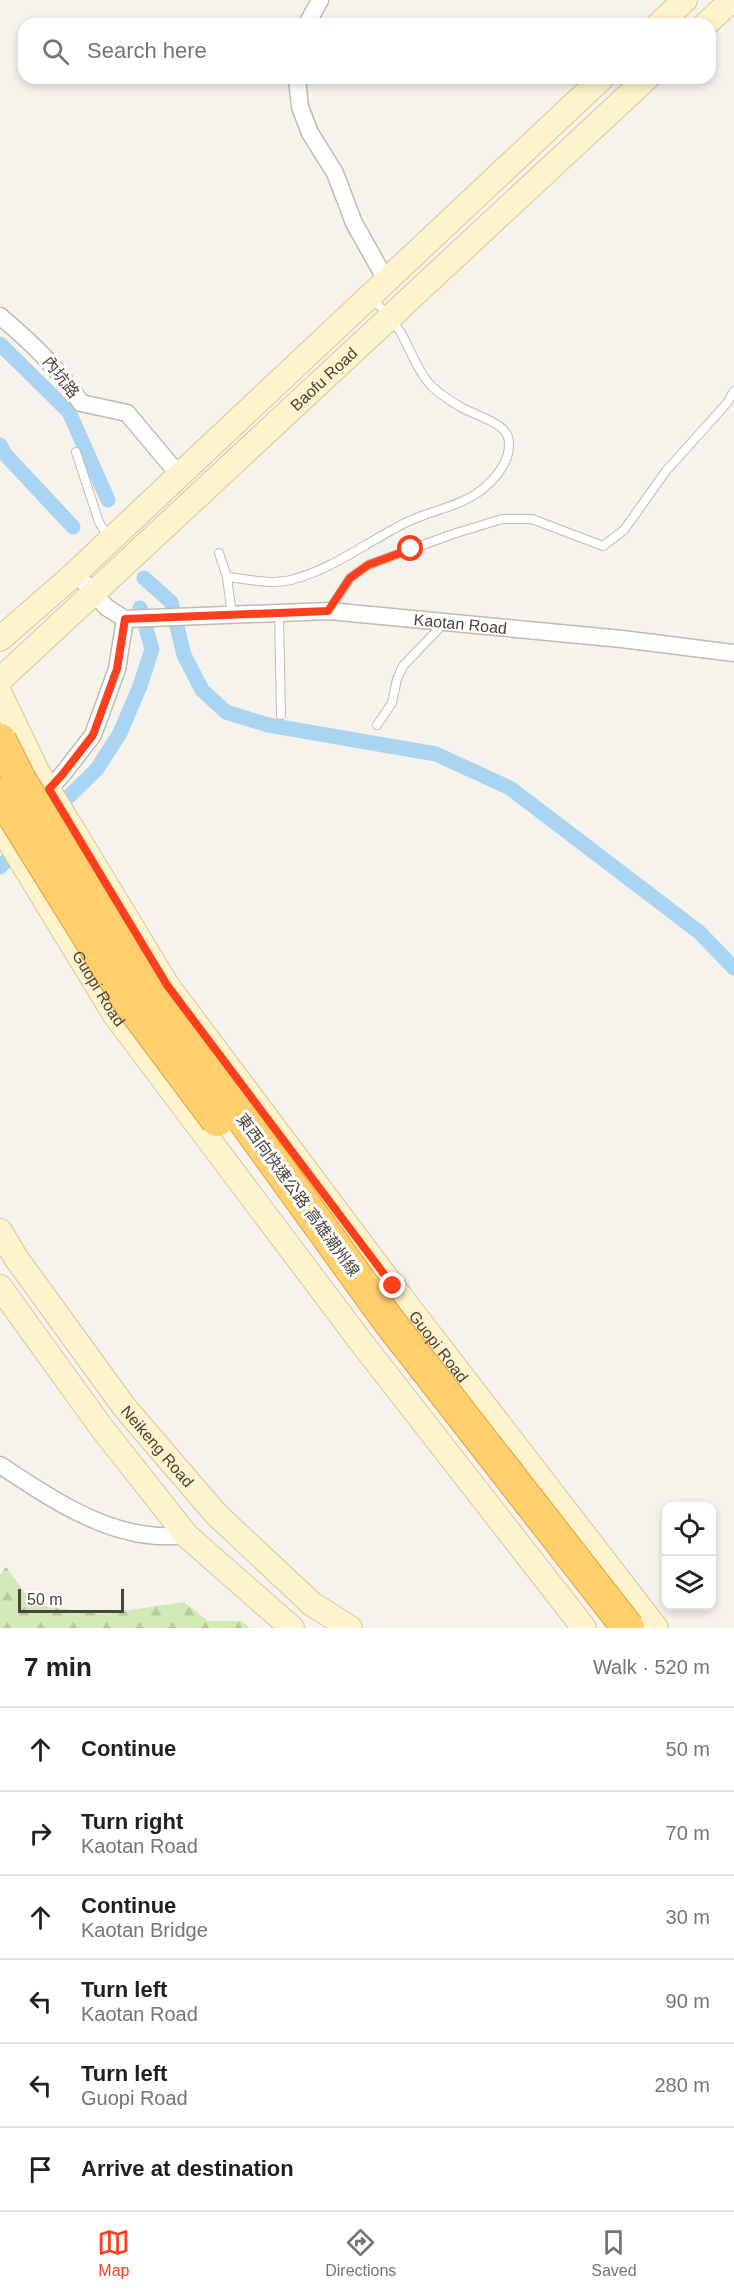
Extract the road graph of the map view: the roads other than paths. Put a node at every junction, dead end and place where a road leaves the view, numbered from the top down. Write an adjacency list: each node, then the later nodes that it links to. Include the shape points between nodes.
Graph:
1 (320, 0): 4 (street)
2 (685, 0): 5 (street)
3 (732, 0): 6 (street)
4 (310, 18)
5 (666, 18)
6 (712, 18)
7 (298, 84): 10 (street, via 300,107 310,133 334,173)
8 (596, 84): 10 (street, Baofu Road)
9 (641, 84): 12 (street, Baofu Road)
10 (378, 288): 12 (lane); 15 (street, Baofu Road)
11 (0, 316): 15 (street, 內坑路, via 36,345 81,403 127,413)
12 (390, 318): 19 (lane, via 429,385 460,407 500,426 508,435 508,450 500,472 463,501 408,522 331,566 275,582); 20 (street, Baofu Road)
13 (734, 391): 21 (lane, via 666,471 624,530 603,546 532,519 502,519 368,565 350,578)
14 (76, 452): 16 (lane, via 99,522)
15 (179, 475): 16 (street, Baofu Road)
16 (110, 540): 18 (street, Baofu Road)
17 (219, 553): 19 (lane)
18 (76, 573): 20 (street); 26 (street, Baofu Road)
19 (227, 577): 23 (lane)
20 (94, 593): 24 (street, via 105,607); 28 (street, Baofu Road)
21 (328, 611): 22 (street, Kaotan Road); 25 (street, Kaotan Road)
22 (279, 614): 23 (street, Kaotan Road); 30 (lane)
23 (232, 616): 24 (street, Kaotan Road)
24 (129, 619): 33 (street, via 117,669 93,735)
25 (444, 623): 27 (street, Kaotan Road); 31 (lane, via 403,666 392,703)
26 (0, 639)
27 (732, 650)
28 (0, 680)
29 (0, 694): 33 (street, Guopi Road)
30 (281, 715)
31 (377, 725)
32 (0, 740): 44 (highway, 東西向快速公路 高雄潮州線, bridge, via 20,780 152,993 388,1320)
33 (51, 792): 35 (street); 45 (street, Guopi Road, via 167,985)
34 (0, 794): 43 (highway, 東西向快速公路 高雄潮州線, bridge, via 131,1005)
35 (4, 835): 42 (street, Guopi Road, via 122,1024 360,1342)
36 (0, 1231): 41 (street, Neikeng Road, via 125,1408 216,1514 312,1604)
37 (0, 1287): 39 (street, Neikeng Road, via 101,1427)
38 (0, 1465): 39 (street, via 85,1515 140,1534)
39 (187, 1536): 40 (street, Neikeng Road)
40 (292, 1628)
41 (350, 1628)
42 (584, 1628)
43 (605, 1628)
44 (628, 1628)
45 (656, 1628)

